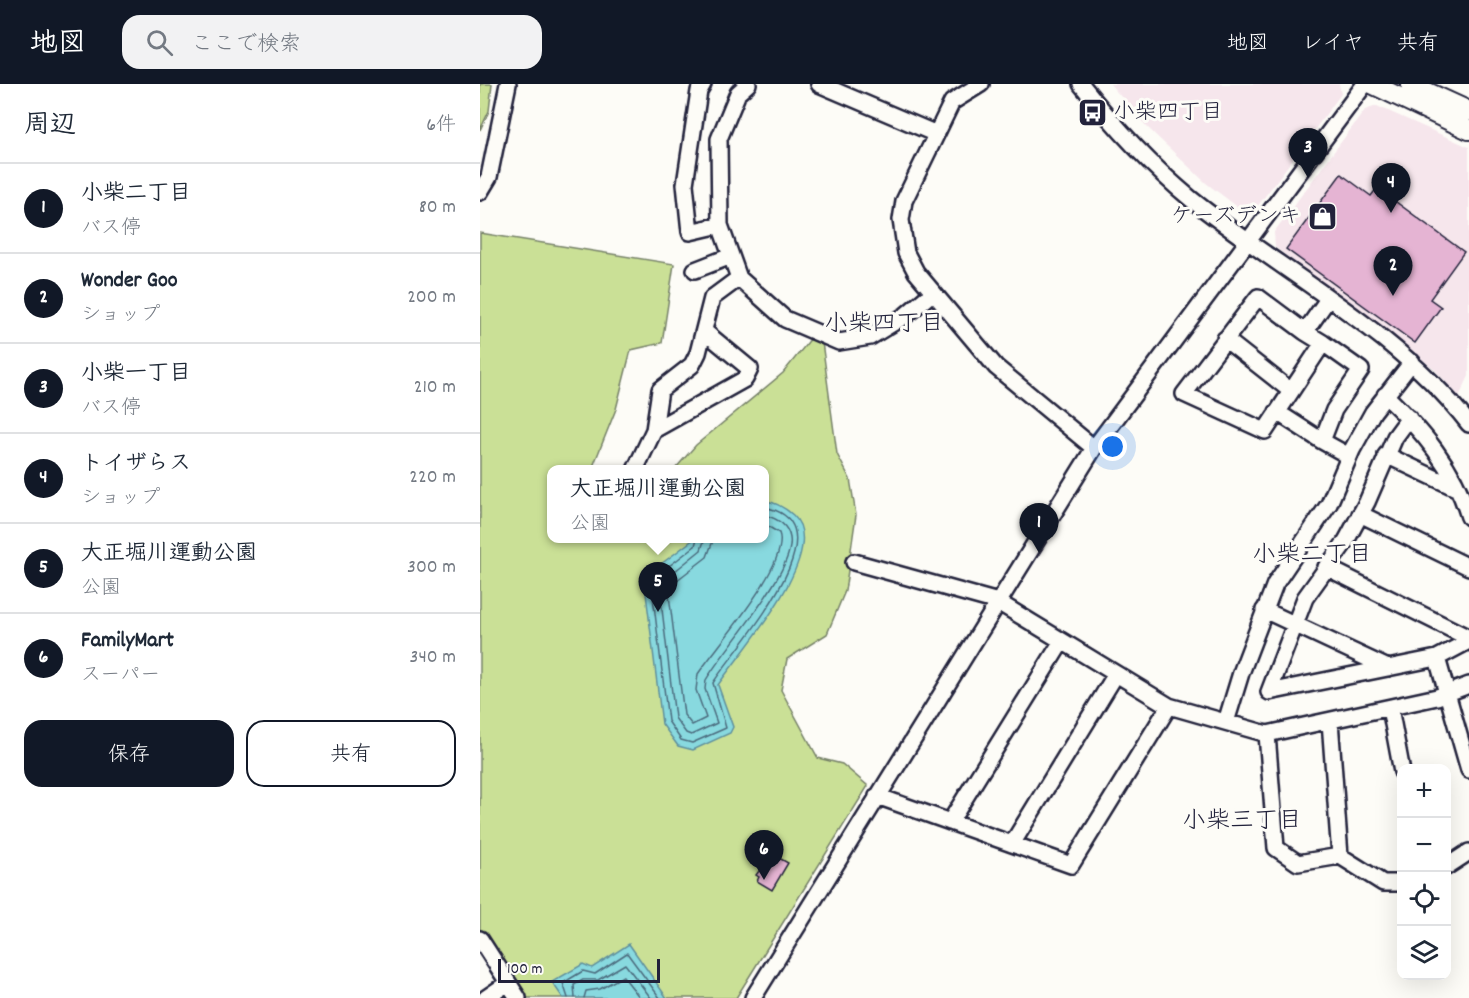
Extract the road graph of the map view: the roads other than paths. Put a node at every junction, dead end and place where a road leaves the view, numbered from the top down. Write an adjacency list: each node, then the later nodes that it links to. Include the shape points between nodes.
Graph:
1 (508, 84): 13 (street, via 489,177)
2 (703, 84): 14 (street, via 685,184 690,232)
3 (748, 84): 14 (street, via 738,93 719,139)
4 (819, 84): 12 (street)
5 (981, 84): 12 (street, via 952,102)
6 (1082, 84): 15 (street, via 1161,172 1191,199)
7 (1365, 84): 15 (street)
8 (1372, 84): 11 (main road)
9 (1410, 84): 10 (main road)
10 (1469, 111)
11 (1469, 130)
12 (934, 134): 19 (street, via 904,201 901,220 906,253)
13 (480, 192)
14 (720, 225): 16 (street)
15 (1249, 240): 20 (street); 33 (street)
16 (731, 256): 17 (street); 18 (street)
17 (695, 270)
18 (739, 278): 19 (street, via 785,319 839,342 870,337 906,315); 21 (street, via 712,298)
19 (932, 292): 33 (street, via 996,367)
20 (1328, 299): 22 (street); 25 (street)
21 (704, 331): 31 (street, via 692,365 660,390); 31 (street, via 750,369 745,379)
22 (1305, 332): 23 (street, via 1258,297); 24 (street)
23 (1225, 339): 26 (street); 28 (street, via 1184,394 1265,430)
24 (1323, 344): 26 (street); 32 (street, via 1361,370 1334,410)
25 (1412, 362): 27 (street); 30 (street)
26 (1291, 391): 28 (street)
27 (1385, 395): 29 (street); 35 (street)
28 (1277, 412): 32 (street)
29 (1409, 418): 34 (street); 37 (street, via 1433,445)
30 (1469, 424)
31 (654, 430): 36 (street)
32 (1322, 441): 35 (street)
33 (1094, 448): 43 (street)
34 (1386, 455): 37 (street); 38 (street)
35 (1349, 456): 44 (street, via 1329,504 1281,573)
36 (637, 465)
37 (1458, 489): 39 (street)
38 (1360, 514): 41 (street); 42 (street)
39 (1469, 517)
40 (855, 562): 43 (street)
41 (1326, 567): 45 (street); 46 (street)
42 (1469, 567)
43 (998, 602): 47 (street); 60 (street)
44 (1264, 610): 45 (street); 56 (street)
45 (1294, 622): 49 (street); 49 (street, via 1269,693)
46 (1469, 639): 48 (street)
47 (1062, 641): 50 (street); 61 (street)
48 (1437, 658): 49 (street); 52 (street)
49 (1388, 668)
50 (1116, 674): 53 (street); 62 (street)
51 (1469, 685): 52 (street)
52 (1447, 694): 54 (street); 59 (street)
53 (1169, 706): 56 (street); 62 (street, via 1071,865)
54 (1390, 708): 55 (street); 58 (street)
55 (1330, 721): 57 (street); 64 (street)
56 (1226, 722): 57 (street)
57 (1267, 734): 64 (street, via 1276,848 1298,863)
58 (1400, 764)
59 (1469, 770)
60 (877, 796): 61 (street); 71 (street)
61 (950, 822): 62 (street)
62 (1012, 844)
63 (1469, 852): 65 (street)
64 (1340, 856): 66 (street, via 1383,883)
65 (1451, 864)
66 (1397, 883)
67 (480, 939): 68 (street)
68 (508, 983): 69 (street); 70 (street)
69 (486, 998)
70 (518, 998)
71 (753, 998)

